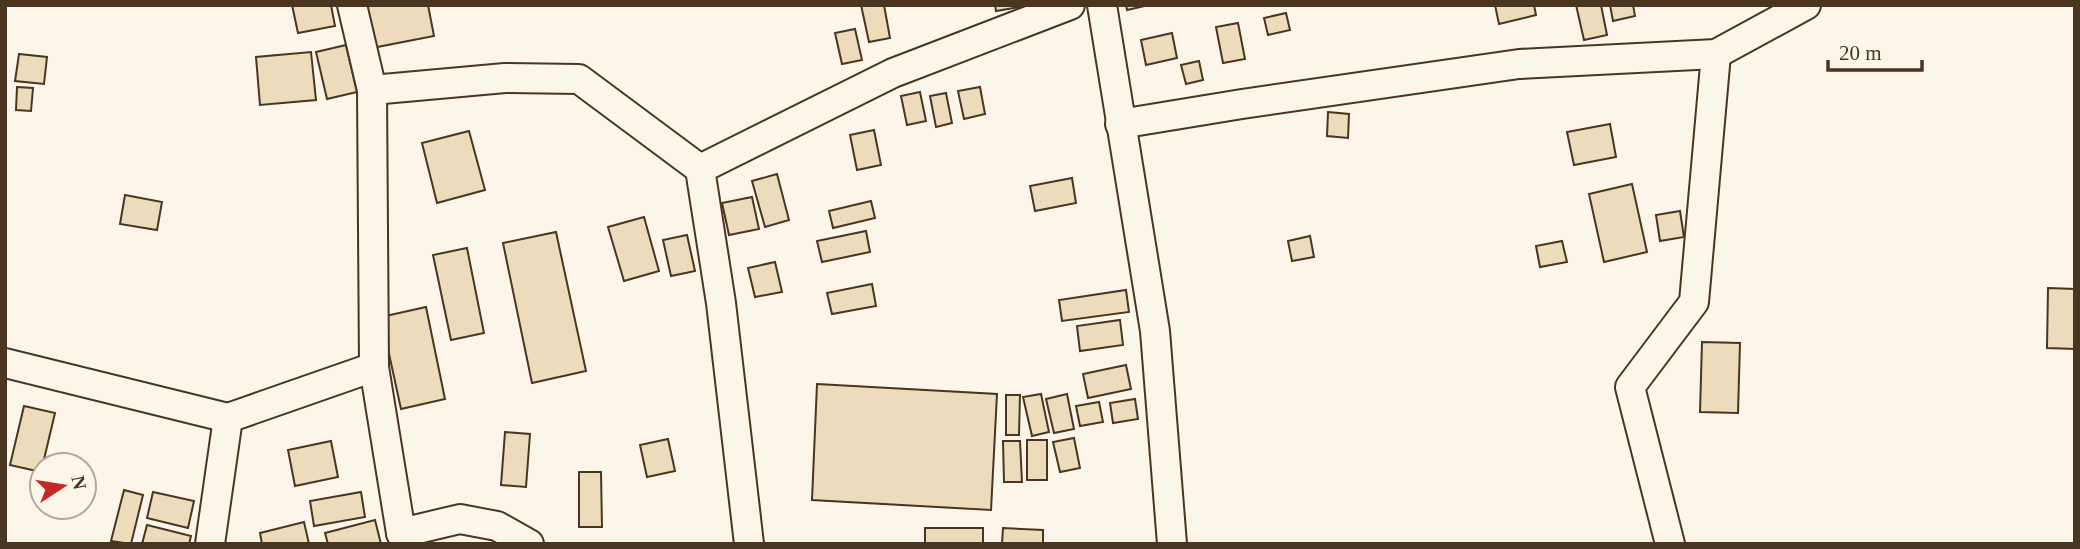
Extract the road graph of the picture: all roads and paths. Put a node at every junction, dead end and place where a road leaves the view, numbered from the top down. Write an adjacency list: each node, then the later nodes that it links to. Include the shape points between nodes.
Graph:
1 (352, 5): 6 (street)
2 (1070, 5): 8 (street, via 893,73)
3 (1102, 5): 7 (street)
4 (1805, 5): 5 (street)
5 (1716, 54): 7 (street, via 1519,64); 17 (street, via 1694,302 1630,387)
6 (372, 90): 8 (street, via 505,78 579,79); 10 (street)
7 (1120, 124): 16 (street, via 1156,331)
8 (700, 169): 15 (street)
9 (5, 363): 11 (street)
10 (374, 367): 11 (street); 12 (street)
11 (228, 418): 13 (street)
12 (403, 538): 14 (street, via 460,519 497,526)
13 (210, 544)
14 (529, 544)
15 (750, 544)
16 (1172, 544)
17 (1670, 544)

